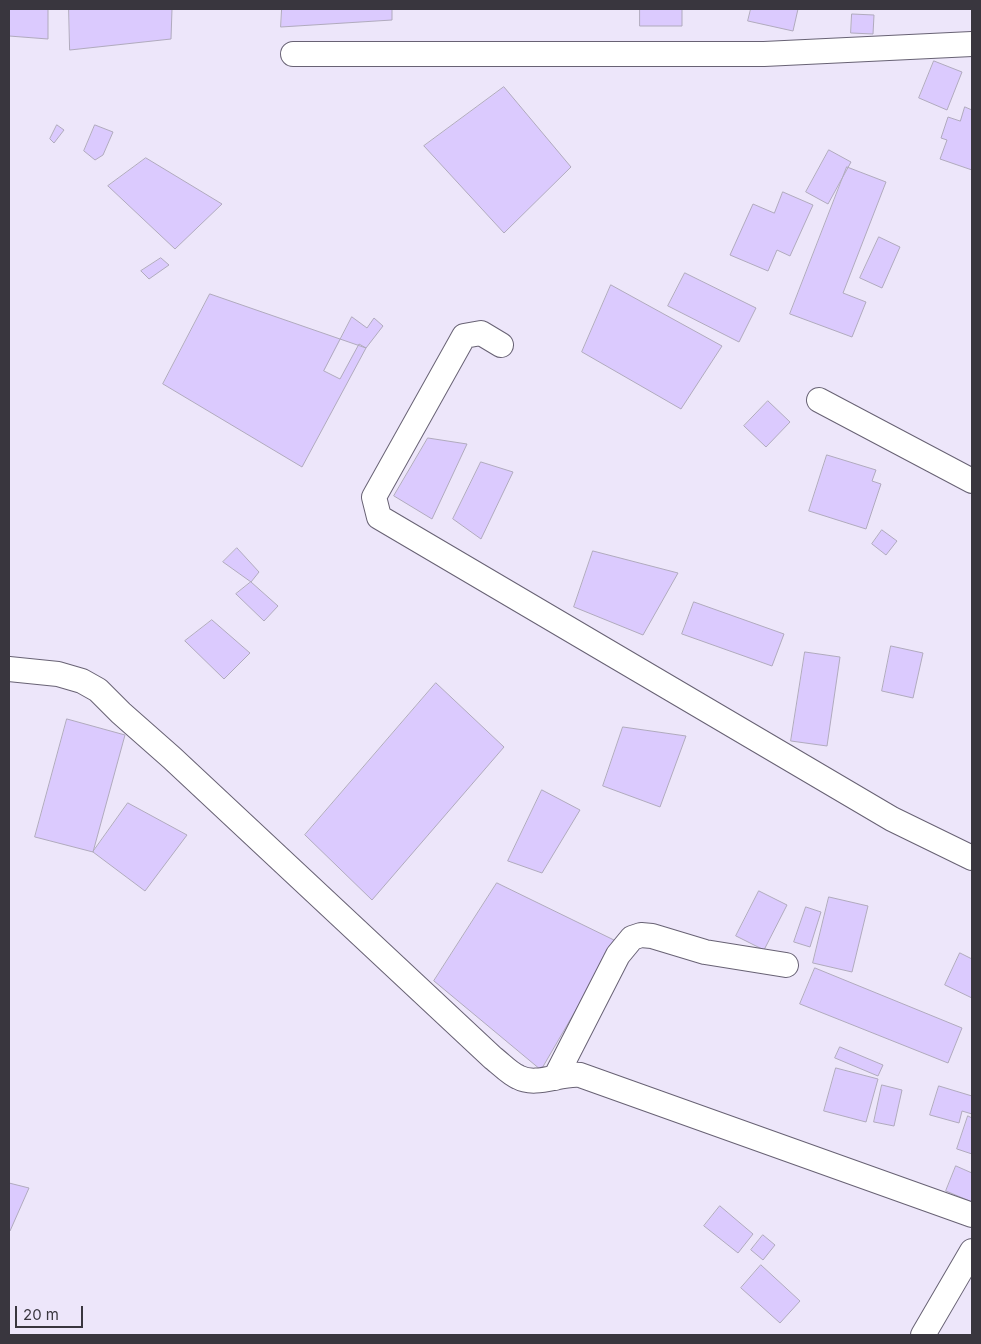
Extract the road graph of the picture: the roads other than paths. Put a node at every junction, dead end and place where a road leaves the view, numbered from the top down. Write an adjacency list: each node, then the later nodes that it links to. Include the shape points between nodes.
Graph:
1 (972, 44): 2 (street, via 764,54)
2 (293, 54)
3 (501, 345): 7 (street, via 480,334 464,336 374,497 379,518 892,819)
4 (819, 400): 5 (street)
5 (972, 481)
6 (9, 669): 9 (street, via 58,674 98,690 493,1058 519,1078)
7 (972, 858)
8 (786, 965): 9 (street, via 705,952 652,936 632,938 618,955)
9 (555, 1078): 10 (street, via 580,1076)
10 (972, 1215)
11 (972, 1251): 12 (street)
12 (923, 1335)

